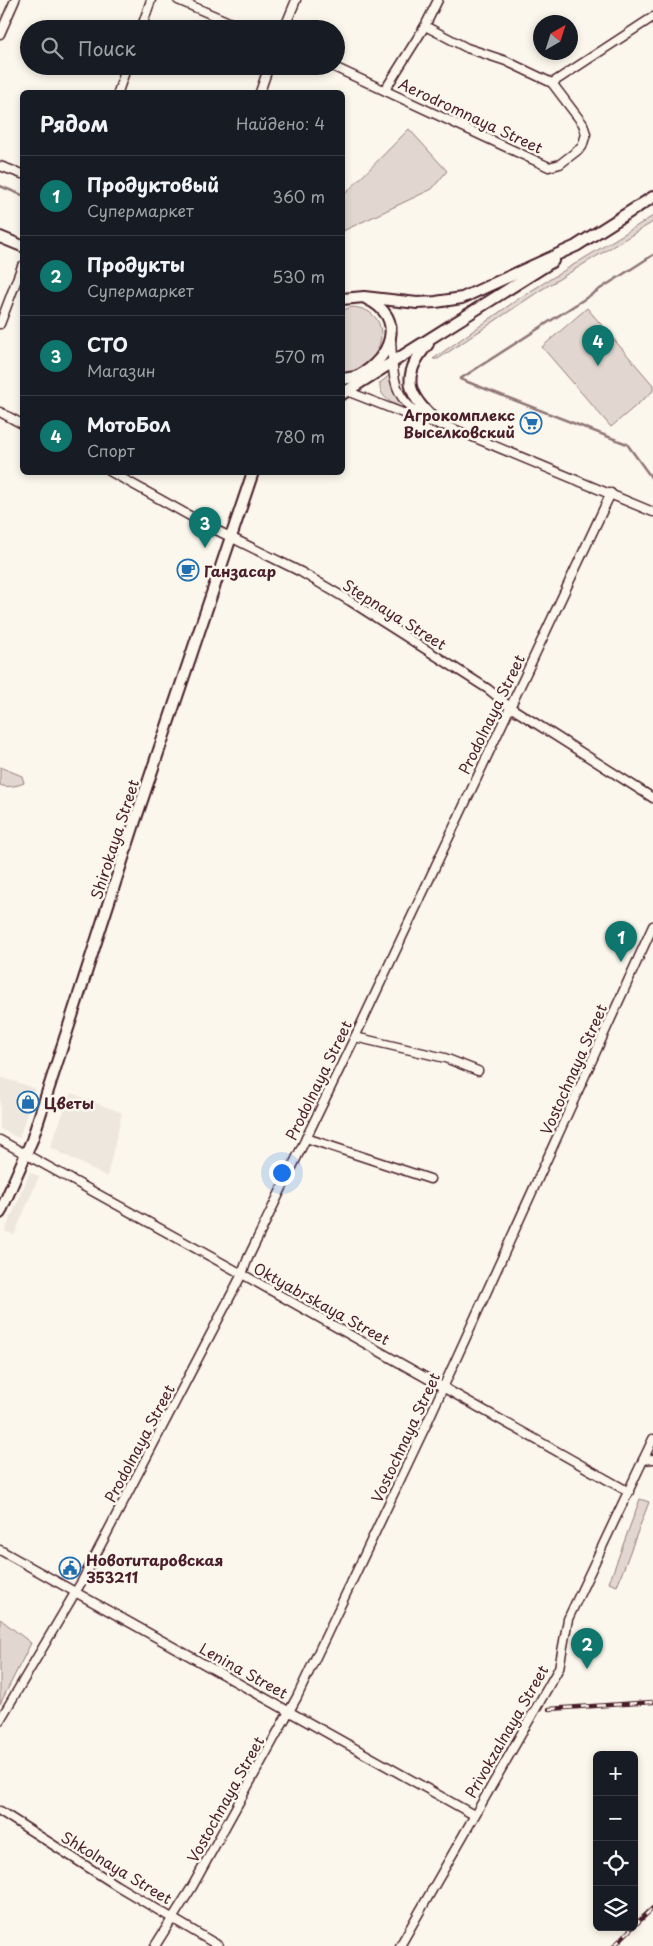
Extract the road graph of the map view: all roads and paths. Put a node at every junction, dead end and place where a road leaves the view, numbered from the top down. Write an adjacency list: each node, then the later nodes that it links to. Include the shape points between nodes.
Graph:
1 (15, 0): 11 (street)
2 (151, 0): 7 (street)
3 (178, 0): 8 (street)
4 (296, 0): 9 (street)
5 (438, 0): 10 (street)
6 (653, 17): 15 (street)
7 (144, 20)
8 (225, 20)
9 (288, 20)
10 (425, 26): 15 (street, via 467,48); 18 (street)
11 (0, 34)
12 (345, 72): 18 (street, Aerodromnaya Street)
13 (124, 75): 16 (street)
14 (266, 75): 17 (street)
15 (552, 83): 18 (street, Aerodromnaya Street, via 583,124 586,134 582,147 560,164 550,167)
16 (119, 90)
17 (261, 90)
18 (385, 90)
19 (0, 166): 20 (street)
20 (20, 173)
21 (653, 198): 24 (main road)
22 (0, 237): 23 (main road)
23 (20, 245)
24 (564, 253): 26 (main road, via 462,298 417,303); 30 (main road)
25 (20, 271): 28 (street)
26 (364, 297): 27 (main road); 29 (main road, via 383,310)
27 (345, 299)
28 (0, 324)
29 (390, 327): 31 (main road, via 389,346); 32 (street)
30 (433, 338): 32 (main road); 39 (main road, via 414,364 410,384 418,405)
31 (376, 363): 33 (main road, via 357,376); 34 (main road)
32 (392, 363): 34 (main road); 39 (street, via 400,397 418,413)
33 (345, 378)
34 (364, 381): 35 (main road)
35 (345, 391)
36 (345, 392): 39 (street)
37 (0, 412): 38 (street)
38 (20, 423)
39 (440, 424): 42 (street)
40 (117, 475): 44 (street, Stepnaya Street)
41 (252, 475): 44 (main road, Shirokaya Street)
42 (611, 493): 43 (street); 45 (street, Prodolnaya Street)
43 (653, 512)
44 (230, 536): 45 (street, Stepnaya Street, via 350,601 488,689); 52 (main road, Shirokaya Street)
45 (510, 707): 46 (street, Stepnaya Street); 48 (street, Prodolnaya Street)
46 (653, 798)
47 (653, 926): 56 (street, Vostochnaya Street)
48 (355, 1037): 49 (street, via 445,1058); 50 (street, Prodolnaya Street)
49 (478, 1071)
50 (306, 1138): 53 (street); 55 (street, Prodolnaya Street)
51 (0, 1140): 52 (street, Oktyabrskaya Street)
52 (26, 1154): 54 (main road, Shirokaya Street); 55 (street, Oktyabrskaya Street)
53 (430, 1179)
54 (0, 1213)
55 (242, 1274): 56 (street, Oktyabrskaya Street); 62 (street, Prodolnaya Street)
56 (443, 1387): 60 (street, Oktyabrskaya Street); 63 (street, Vostochnaya Street)
57 (653, 1439): 59 (street, Privokzalnaya Street)
58 (653, 1459): 59 (street)
59 (643, 1460): 60 (street, Privokzalnaya Street)
60 (629, 1492): 66 (street, Privokzalnaya Street, via 568,1619 559,1668)
61 (0, 1550): 62 (street, Lenina Street)
62 (76, 1592): 63 (street, Lenina Street); 64 (street, Prodolnaya Street)
63 (289, 1712): 66 (street, Lenina Street); 67 (street, Vostochnaya Street)
64 (0, 1720)
65 (0, 1812): 67 (street, Shkolnaya Street)
66 (474, 1815): 70 (street, Privokzalnaya Street)
67 (174, 1918): 68 (street, Vostochnaya Street); 69 (street, Shkolnaya Street)
68 (155, 1946)
69 (219, 1946)
70 (400, 1946)

